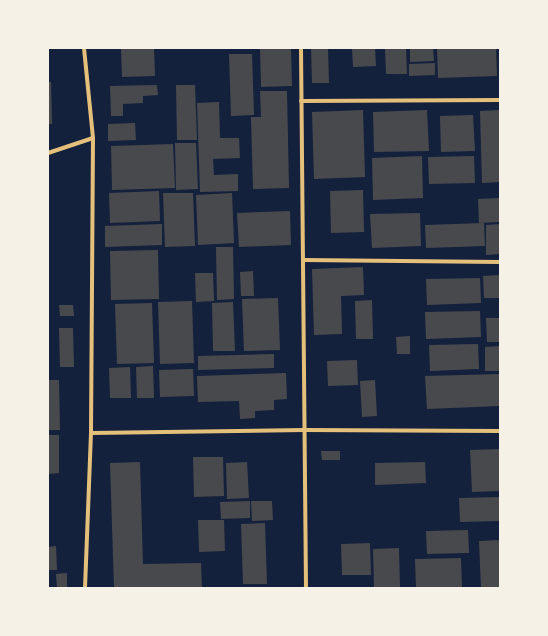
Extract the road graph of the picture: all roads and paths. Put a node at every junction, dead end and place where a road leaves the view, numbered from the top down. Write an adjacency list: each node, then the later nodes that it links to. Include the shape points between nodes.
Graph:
1 (84, 48): 5 (street)
2 (301, 48): 4 (street)
3 (500, 100): 4 (street)
4 (301, 101): 7 (street)
5 (93, 138): 6 (street); 11 (street)
6 (48, 153)
7 (303, 260): 8 (street); 9 (street)
8 (500, 262)
9 (304, 430): 10 (street); 11 (street); 13 (street)
10 (500, 431)
11 (92, 433): 12 (street)
12 (85, 588)
13 (306, 588)

